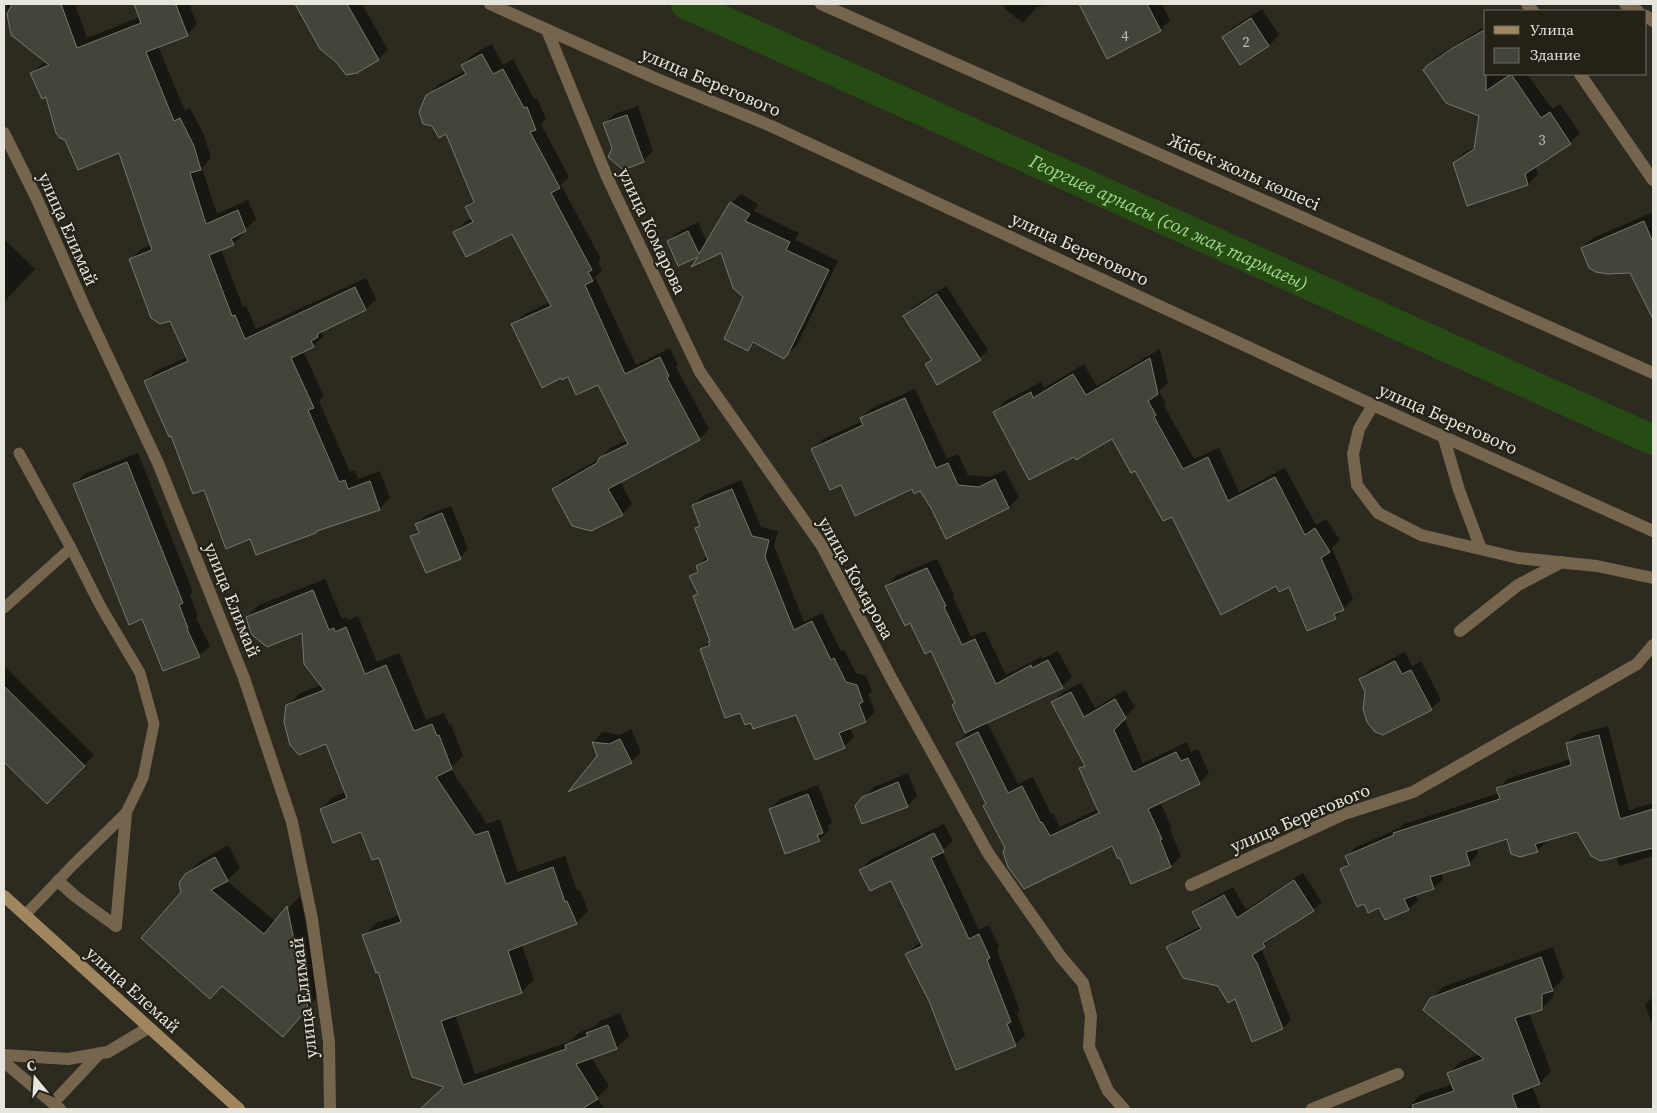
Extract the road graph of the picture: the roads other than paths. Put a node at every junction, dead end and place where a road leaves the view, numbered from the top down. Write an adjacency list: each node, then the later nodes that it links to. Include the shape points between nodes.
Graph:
1 (490, 4): 5 (street, улица Берегового)
2 (821, 4): 9 (street, Жібек жолы көшесі)
3 (1625, 4): 4 (street)
4 (1636, 10)
5 (547, 30): 10 (street, улица Берегового, via 656,80 771,126); 34 (street, улица Комарова, via 607,177 700,372 822,546 988,853 1061,957 1083,982 1091,1016 1089,1047 1108,1091)
6 (1581, 75): 8 (street)
7 (4, 133): 33 (street, улица Елимай, via 158,463 244,678 292,822 315,938 329,1042)
8 (1653, 180)
9 (1653, 373)
10 (1373, 404): 11 (street, улица Берегового); 15 (street, via 1359,429 1353,454 1357,485 1378,513 1421,535)
11 (1443, 435): 13 (street, улица Берегового); 15 (street)
12 (19, 454): 14 (lane)
13 (1653, 531)
14 (71, 548): 18 (lane); 21 (lane, via 140,673 154,724 143,778)
15 (1481, 549): 16 (street, via 1518,558)
16 (1562, 562): 17 (street); 19 (street, via 1518,585)
17 (1653, 578)
18 (4, 608)
19 (1460, 631)
20 (1653, 645): 23 (street, улица Берегового, via 1638,664 1413,792 1344,814)
21 (126, 813): 22 (lane); 22 (street, via 116,926)
22 (58, 881): 25 (lane)
23 (1191, 885)
24 (4, 896): 25 (street, улица Елемай)
25 (25, 915): 26 (street, улица Елемай)
26 (148, 1028): 27 (street, via 108,1052); 32 (street, улица Елемай)
27 (100, 1053): 28 (street, via 68,1059); 31 (street)
28 (4, 1055)
29 (4, 1062): 31 (street)
30 (1398, 1074): 35 (street)
31 (56, 1106)
32 (239, 1109)
33 (330, 1109)
34 (1124, 1109)
35 (1312, 1109)

